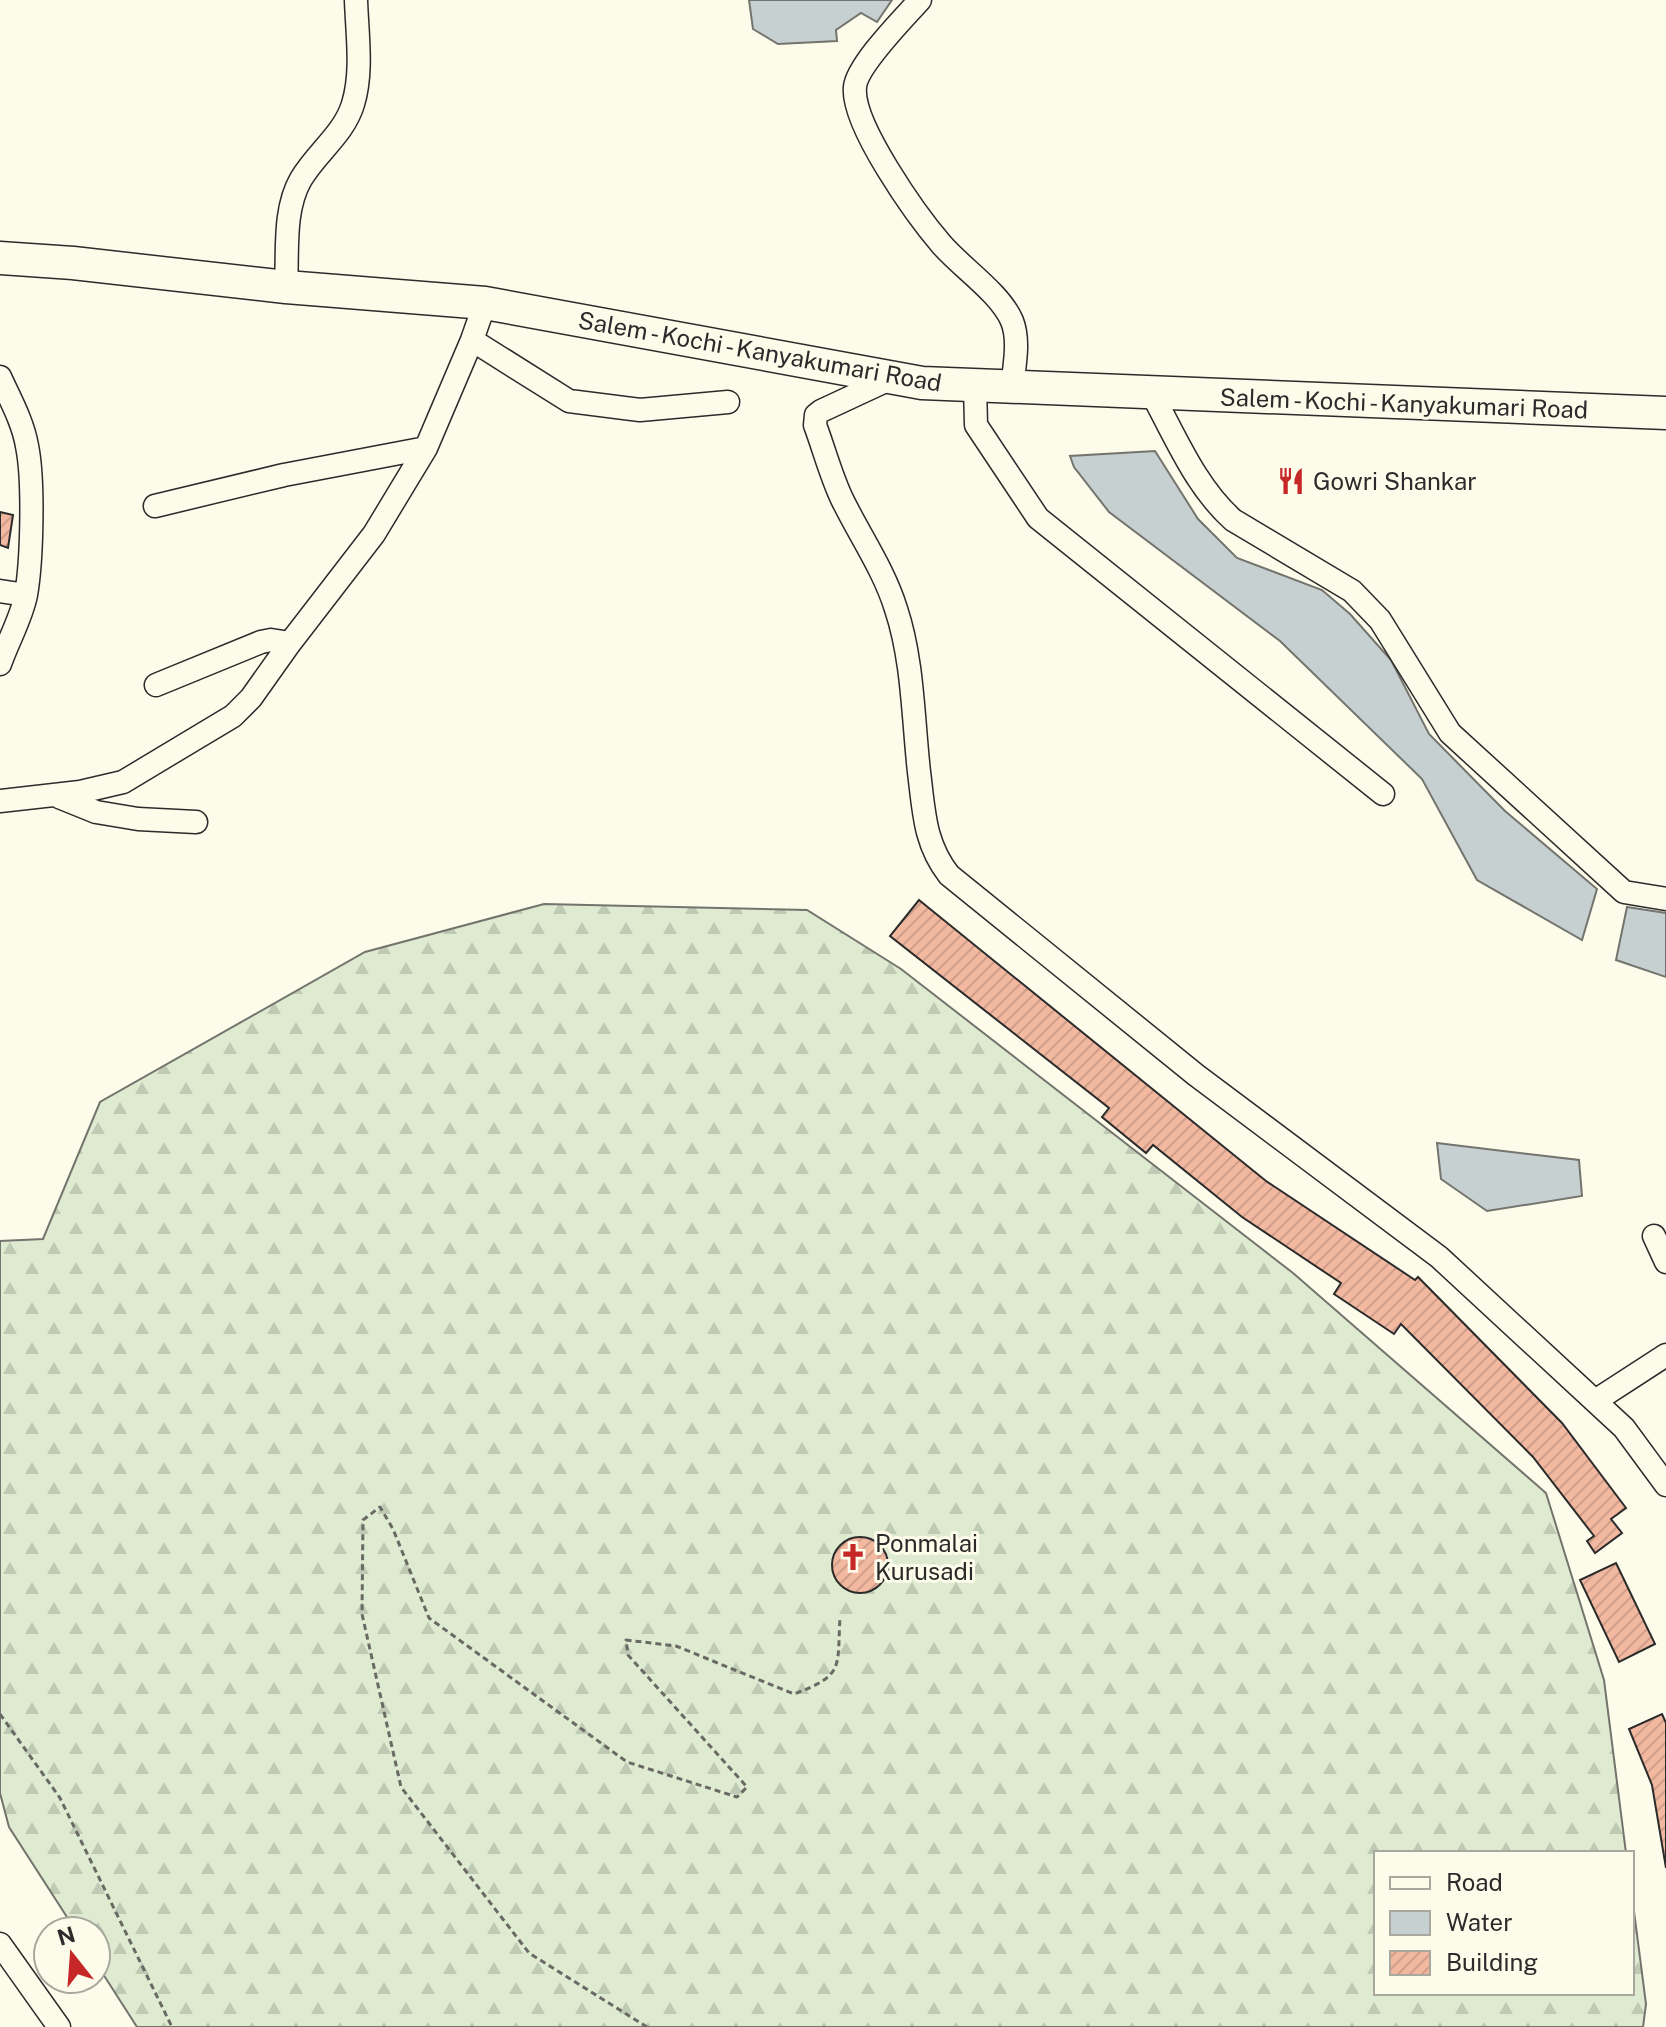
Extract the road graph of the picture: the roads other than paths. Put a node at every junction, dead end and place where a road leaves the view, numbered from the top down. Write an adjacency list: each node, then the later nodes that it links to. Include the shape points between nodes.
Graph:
1 (356, 0): 4 (street, via 355,100 347,123 301,179 295,194)
2 (920, 0): 10 (street, via 862,69 855,86 857,111 900,192 1013,323)
3 (0, 258): 4 (highway, Salem - Kochi - Kanyakumari Road)
4 (286, 287): 5 (highway, Salem - Kochi - Kanyakumari Road)
5 (485, 303): 6 (street); 8 (highway, Salem - Kochi - Kanyakumari Road)
6 (472, 340): 12 (street, via 569,401 640,410); 14 (street)
7 (0, 377): 17 (street, via 28,446)
8 (892, 378): 9 (highway, Salem - Kochi - Kanyakumari Road); 29 (street, via 821,411 815,425 841,497 896,608 924,817 936,858 949,875 1196,1075 1439,1257)
9 (975, 386): 10 (highway, Salem - Kochi - Kanyakumari Road); 21 (street, via 976,425 1038,518)
10 (1012, 388): 11 (highway, Salem - Kochi - Kanyakumari Road)
11 (1152, 394): 13 (highway, Salem - Kochi - Kanyakumari Road); 25 (street, via 1197,477 1221,509 1352,591 1380,620 1450,733 1624,892)
12 (728, 402)
13 (1666, 413)
14 (426, 448): 15 (street); 18 (street, via 374,534)
15 (155, 506)
16 (0, 591): 17 (street)
17 (26, 595): 19 (street)
18 (290, 643): 20 (street, via 261,642); 22 (street, via 233,716 123,782)
19 (0, 664)
20 (156, 685)
21 (1383, 794)
22 (54, 795): 23 (street); 24 (street, via 96,812)
23 (0, 801)
24 (196, 822)
25 (1666, 899)
26 (1654, 1236): 27 (street)
27 (1666, 1262)
28 (1666, 1355): 29 (street)
29 (1595, 1401): 30 (street, via 1624,1428)
30 (1666, 1485)
31 (0, 1944): 32 (street)
32 (59, 2027)

